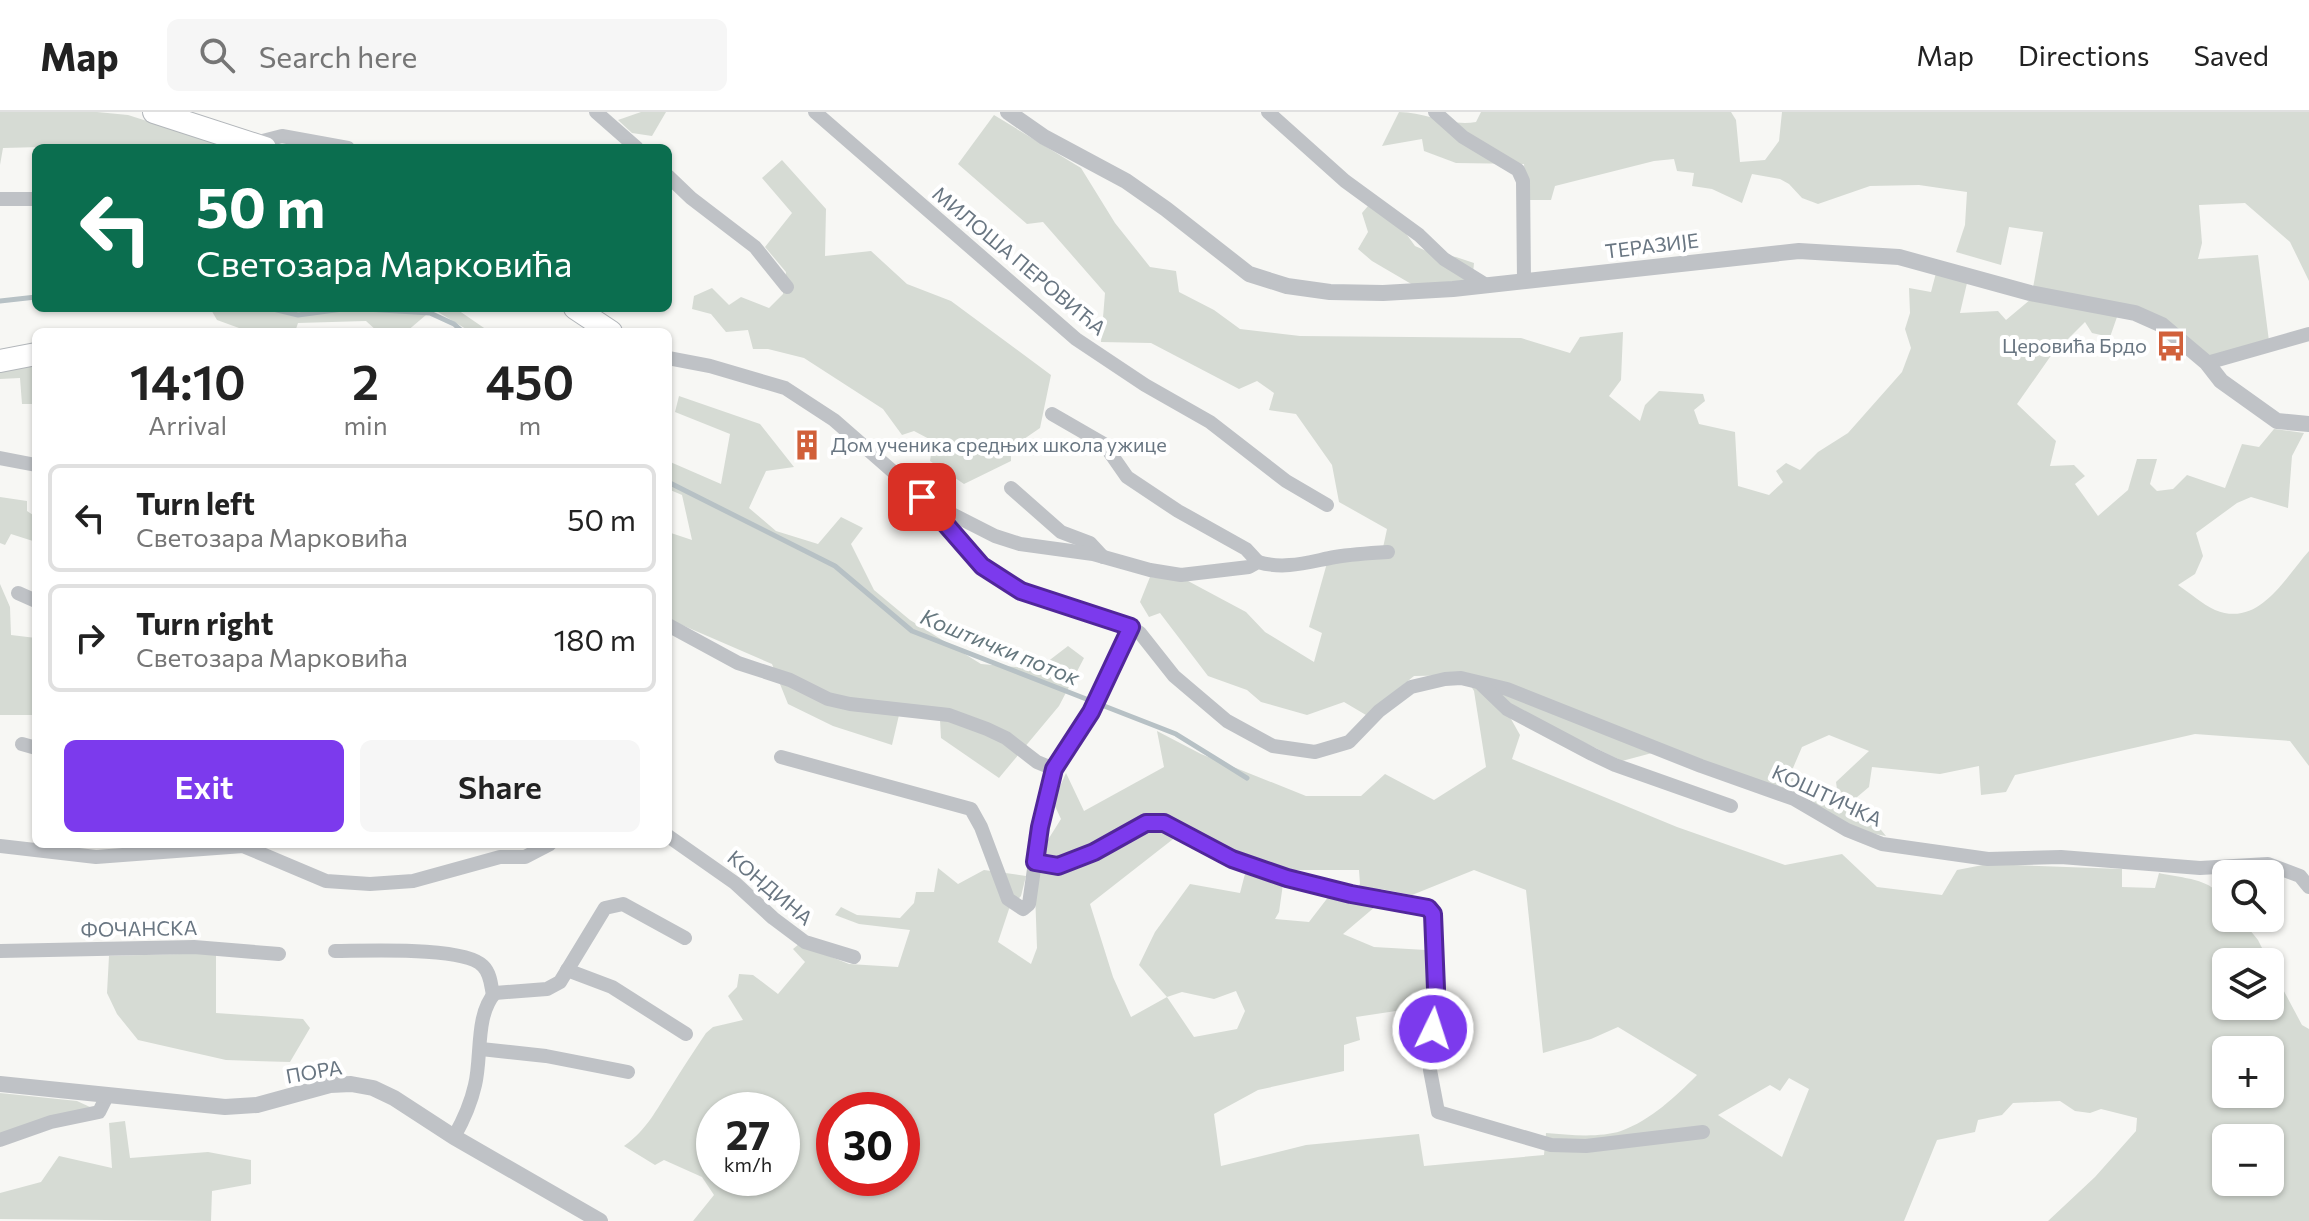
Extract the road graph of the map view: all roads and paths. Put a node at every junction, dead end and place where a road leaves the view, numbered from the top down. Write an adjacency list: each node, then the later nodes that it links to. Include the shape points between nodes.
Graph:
1 (154, 112): 7 (main road)
2 (596, 112): 10 (street)
3 (815, 112): 32 (street, МИЛОША ПЕРОВИЋА, via 1076,339 1210,422 1286,481)
4 (1008, 112): 17 (street, ТЕРАЗИЈЕ, via 1126,181 1249,274 1330,292)
5 (1268, 112): 17 (street, via 1345,181 1444,259)
6 (1435, 112): 16 (street, via 1463,137 1518,170 1523,181)
7 (254, 144)
8 (264, 144): 9 (street, via 282,136)
9 (326, 144)
10 (632, 144)
11 (672, 180): 13 (street)
12 (672, 196): 13 (street)
13 (691, 198): 18 (street, via 755,247)
14 (0, 199): 15 (street)
15 (32, 199)
16 (1524, 280): 17 (street, ТЕРАЗИЈЕ); 25 (street, ТЕРАЗИЈЕ, via 1799,251 1899,257 2030,293 2135,313 2162,325)
17 (1486, 285)
18 (787, 287)
19 (581, 312): 20 (main road)
20 (605, 328)
21 (2309, 334): 25 (street)
22 (32, 355): 24 (main road)
23 (672, 359): 31 (street, КОШТИЧКА, via 785,388 834,420)
24 (0, 361)
25 (2207, 363): 27 (street, ТЕРАЗИЈЕ, via 2221,381 2277,421)
26 (1052, 414): 35 (street, via 1104,444 1127,477 1246,549)
27 (2309, 424)
28 (0, 458): 29 (street)
29 (32, 464)
30 (1011, 488): 34 (street, via 1061,532 1090,543)
31 (922, 497): 34 (street, via 995,536); 39 (street, КОШТИЧКА, via 982,566 1021,591)
32 (1327, 505)
33 (1388, 552): 35 (street, via 1293,566)
34 (1104, 557): 35 (street, via 1181,575)
35 (1258, 562)
36 (18, 593): 37 (street)
37 (32, 599)
38 (672, 627): 42 (street, via 738,663 828,699 949,715 987,729)
39 (1131, 627): 40 (street, КОШТИЧКА, via 1174,676 1227,721 1273,746 1315,752 1349,742 1411,687 1461,678); 42 (street, via 1091,712)
40 (1481, 684): 43 (street, via 1507,709 1603,759); 53 (street, КОШТИЧКА, via 1507,689 1794,799 1882,844 1988,859 2061,857 2200,868 2268,864 2300,876)
41 (781, 757): 52 (street, via 971,809 1008,899 1023,909 1029,904)
42 (1054, 769): 52 (street)
43 (1731, 806)
44 (672, 839): 58 (street, КОНДИНА, via 805,942)
45 (0, 846): 46 (street)
46 (32, 847)
47 (50, 848): 48 (street, via 96,857)
48 (216, 848)
49 (248, 848): 50 (street, via 326,881 370,884 413,881)
50 (499, 848): 51 (street, via 525,857)
51 (542, 848)
52 (1035, 862): 66 (street, via 1058,866 1146,823 1164,823 1232,859 1287,878 1428,908 1433,914 1436,989 1430,1070 1438,1112 1551,1145)
53 (2309, 887)
54 (685, 938): 59 (street, via 623,904 605,908)
55 (0, 951): 57 (street, ФОЧАНСКА, via 194,947)
56 (335, 951): 60 (street, via 430,952 473,959 490,977)
57 (279, 954)
58 (854, 957)
59 (567, 970): 60 (street, via 547,989); 61 (street, via 612,987)
60 (493, 995): 62 (street, via 485,1011)
61 (686, 1034)
62 (481, 1049): 63 (street); 67 (street, via 471,1098)
63 (628, 1072)
64 (0, 1084): 65 (street, ПОРА)
65 (107, 1096): 67 (street, ПОРА, via 239,1106 330,1085 363,1085 394,1098); 68 (street, via 99,1112)
66 (1703, 1132)
67 (454, 1137): 69 (street, ПОРА)
68 (0, 1140)
69 (600, 1221)

